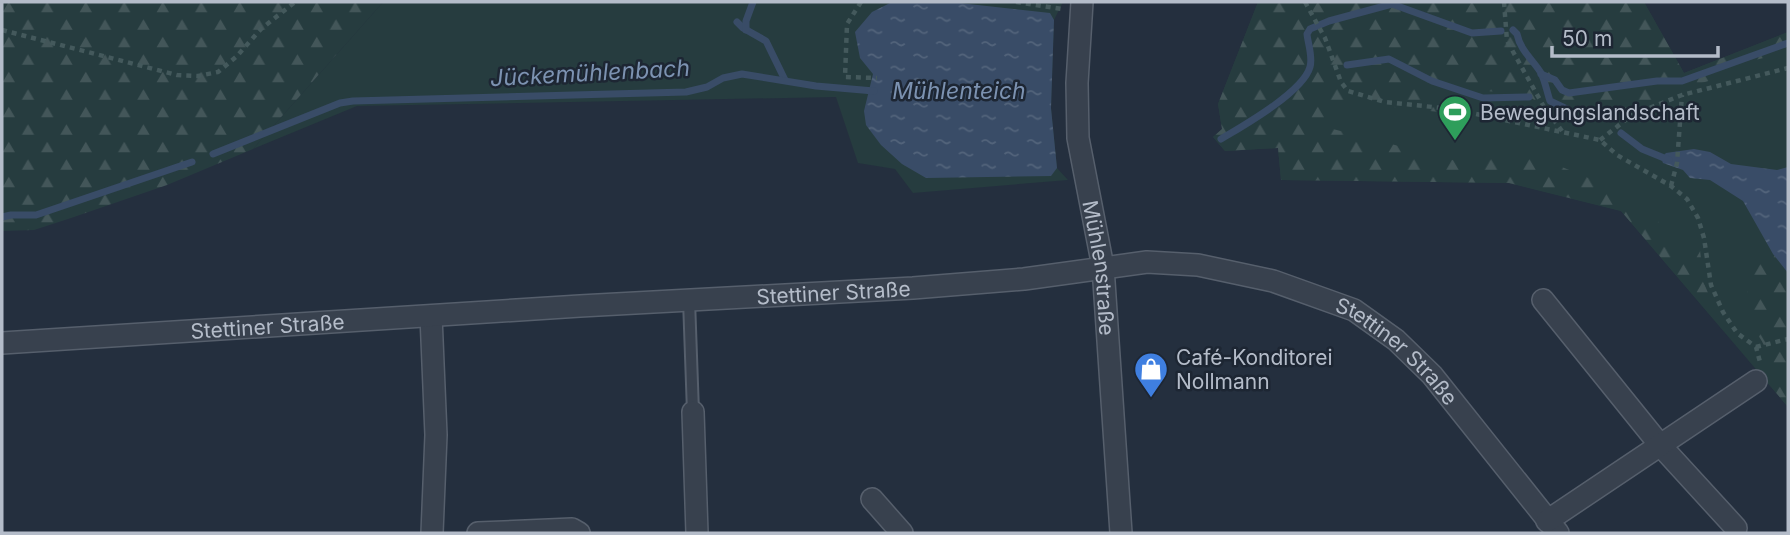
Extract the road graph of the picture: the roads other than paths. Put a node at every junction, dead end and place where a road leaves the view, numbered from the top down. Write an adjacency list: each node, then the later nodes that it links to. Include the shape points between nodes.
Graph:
1 (1081, 7): 2 (street, Mühlenstraße, via 1078,138)
2 (1103, 267): 3 (street, Stettiner Straße, via 1024,279); 11 (street, Stettiner Straße, via 1147,262 1198,265 1273,281 1354,310 1396,340 1432,375); 18 (street, Mühlenstraße)
3 (688, 300): 5 (street, Stettiner Straße); 8 (lane)
4 (1543, 300): 9 (street)
5 (431, 316): 6 (street, Stettiner Straße); 13 (street, via 436,435)
6 (2, 343)
7 (1756, 382): 9 (street)
8 (692, 412): 16 (street)
9 (1660, 445): 11 (street); 12 (street)
10 (872, 499): 17 (street)
11 (1552, 527)
12 (1736, 528)
13 (432, 533)
14 (478, 533): 15 (street, via 572,529)
15 (579, 533)
16 (697, 533)
17 (902, 533)
18 (1121, 533)

